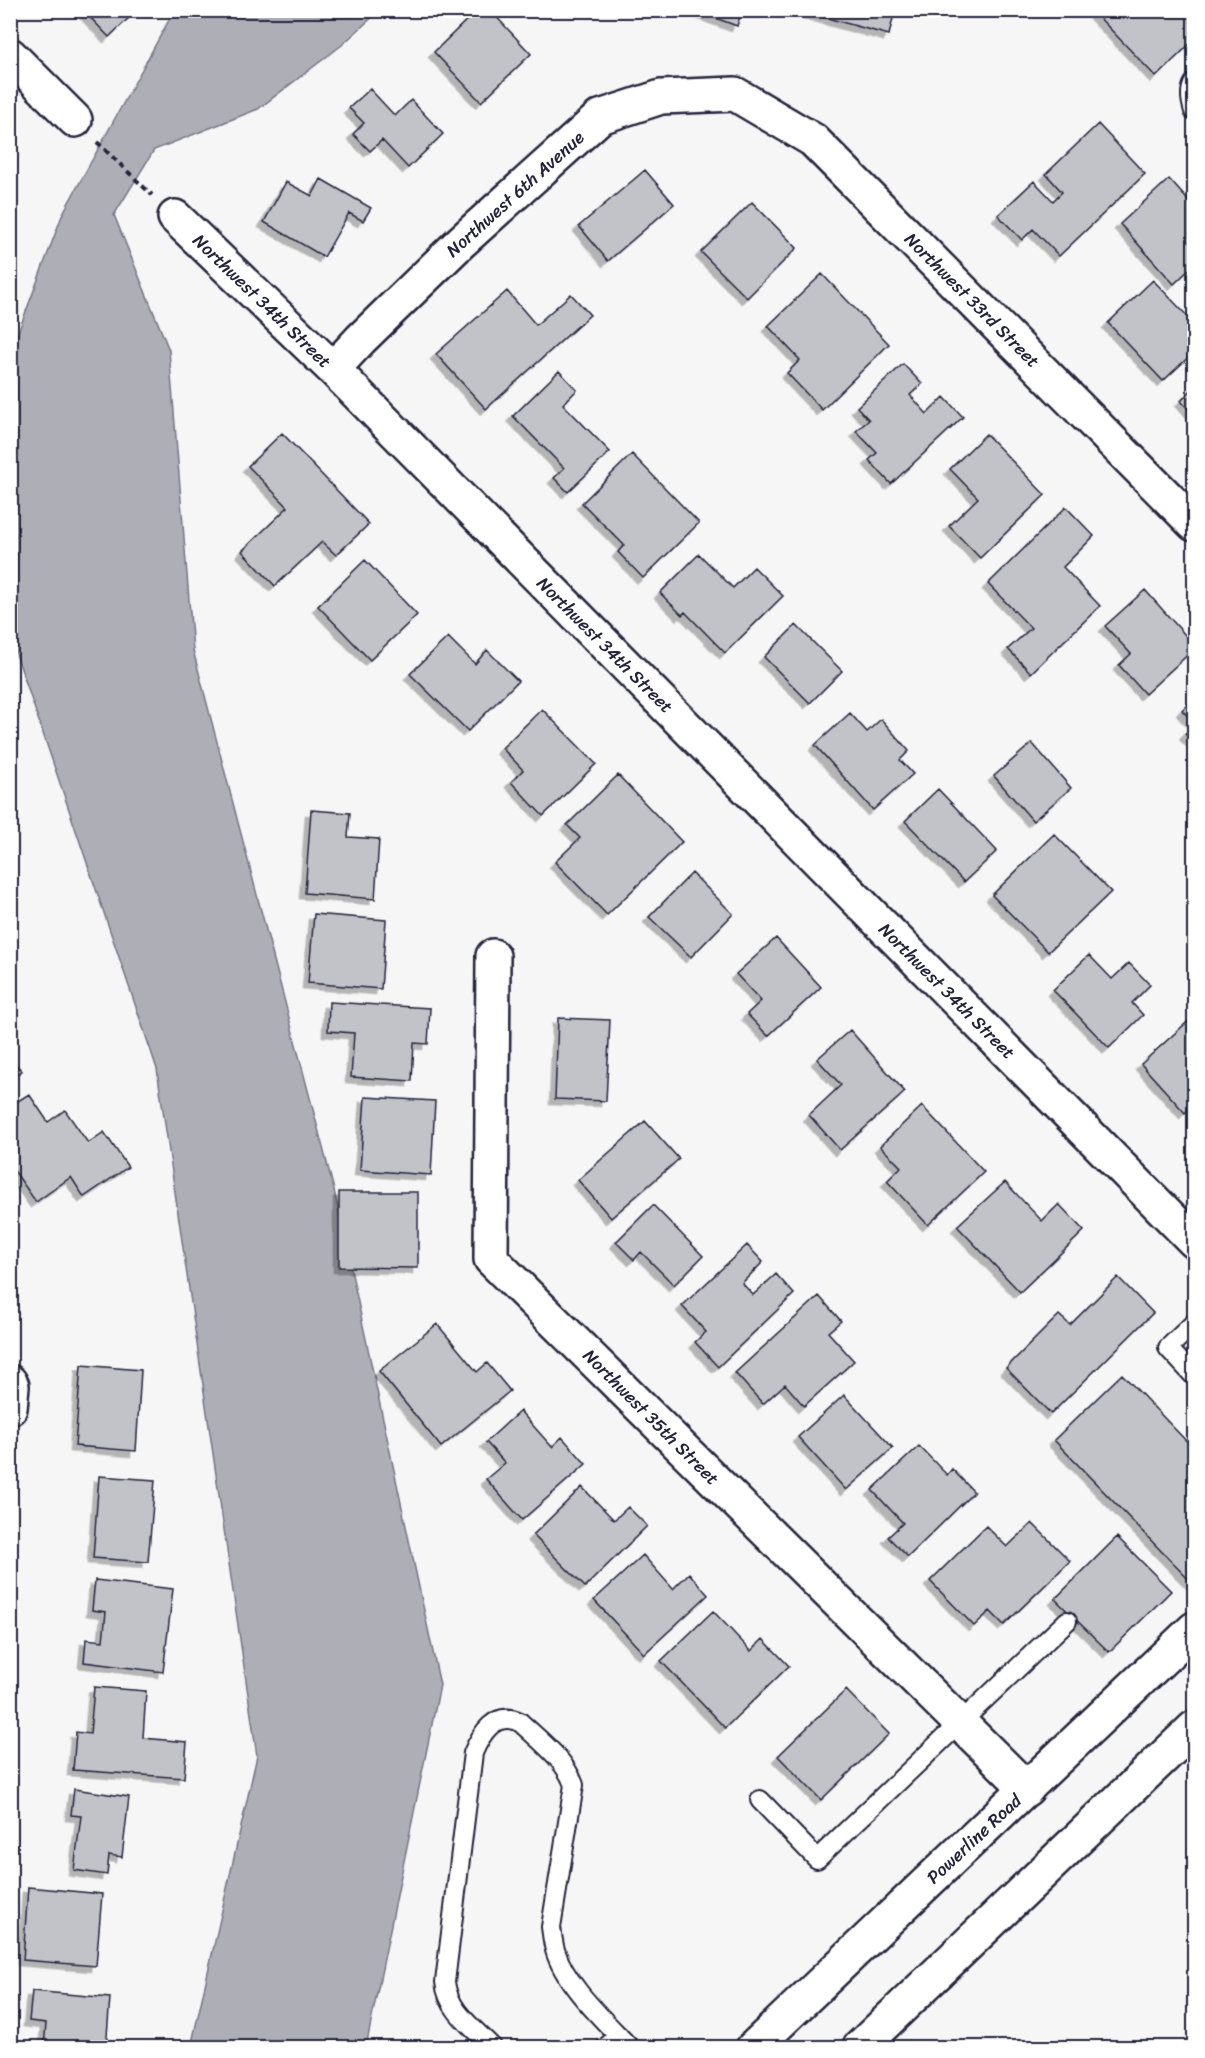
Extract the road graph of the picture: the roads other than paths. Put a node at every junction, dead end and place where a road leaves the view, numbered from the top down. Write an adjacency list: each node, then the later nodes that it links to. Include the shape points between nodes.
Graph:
1 (10, 55): 5 (street)
2 (1194, 83): 4 (lane)
3 (735, 94): 7 (street, Northwest 6th Avenue, via 661,98 600,117 461,242); 8 (street, Northwest 33rd Street, via 813,140)
4 (1194, 111)
5 (75, 120)
6 (175, 217): 7 (street, Northwest 34th Street)
7 (333, 369): 10 (street, Northwest 34th Street)
8 (1194, 524)
9 (493, 956): 15 (street, Northwest 35th Street, via 491,1259)
10 (1194, 1241)
11 (1194, 1323): 12 (lane, via 1168,1348)
12 (1194, 1376)
13 (1067, 1621): 15 (lane)
14 (1194, 1629): 17 (street, Powerline Road)
15 (960, 1722): 17 (street, Northwest 35th Street); 18 (lane, via 817,1858)
16 (1194, 1728): 22 (street)
17 (1027, 1789): 21 (street, Powerline Road)
18 (760, 1800)
19 (618, 2044): 20 (lane, via 563,1969 555,1950 551,1927 574,1793 571,1776 520,1722 503,1719 482,1733 473,1753 445,1982 451,2003)
20 (493, 2048)
21 (753, 2048)
22 (859, 2048)

